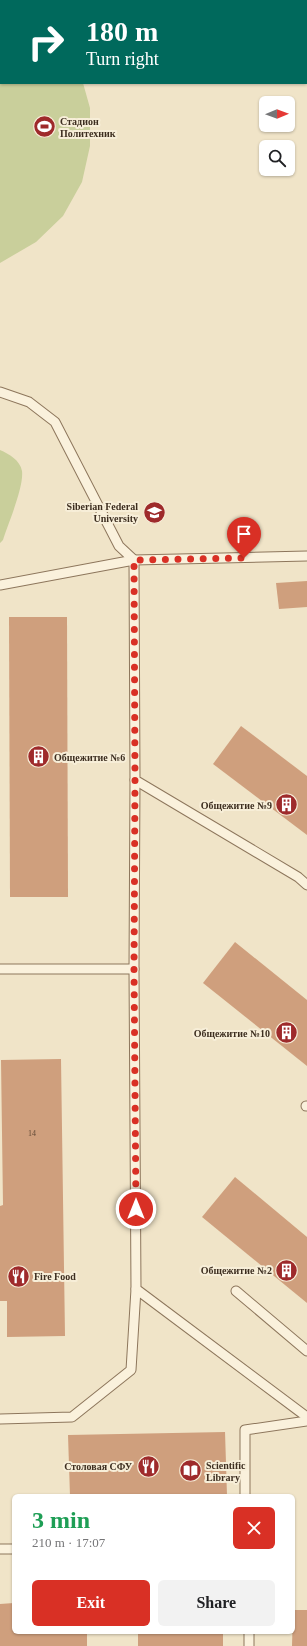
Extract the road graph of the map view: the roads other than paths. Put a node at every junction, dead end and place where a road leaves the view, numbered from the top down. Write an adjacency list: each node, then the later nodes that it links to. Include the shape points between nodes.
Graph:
1 (0, 392): 3 (lane, via 29,402 56,422 119,546)
2 (307, 556): 3 (lane)
3 (134, 560): 4 (lane); 5 (lane)
4 (0, 585)
5 (135, 780): 6 (lane, via 298,877); 8 (lane)
6 (307, 885)
7 (0, 969): 8 (lane)
8 (134, 969): 9 (lane)
9 (136, 1289): 12 (lane); 13 (lane, via 131,1370 72,1417)
10 (236, 1291): 11 (lane)
11 (307, 1351)
12 (307, 1417)
13 (0, 1419)
14 (307, 1421): 15 (lane, via 245,1430)
15 (245, 1494)
16 (0, 1549): 17 (lane)
17 (12, 1549)
18 (249, 1634): 19 (lane)
19 (250, 1646)

